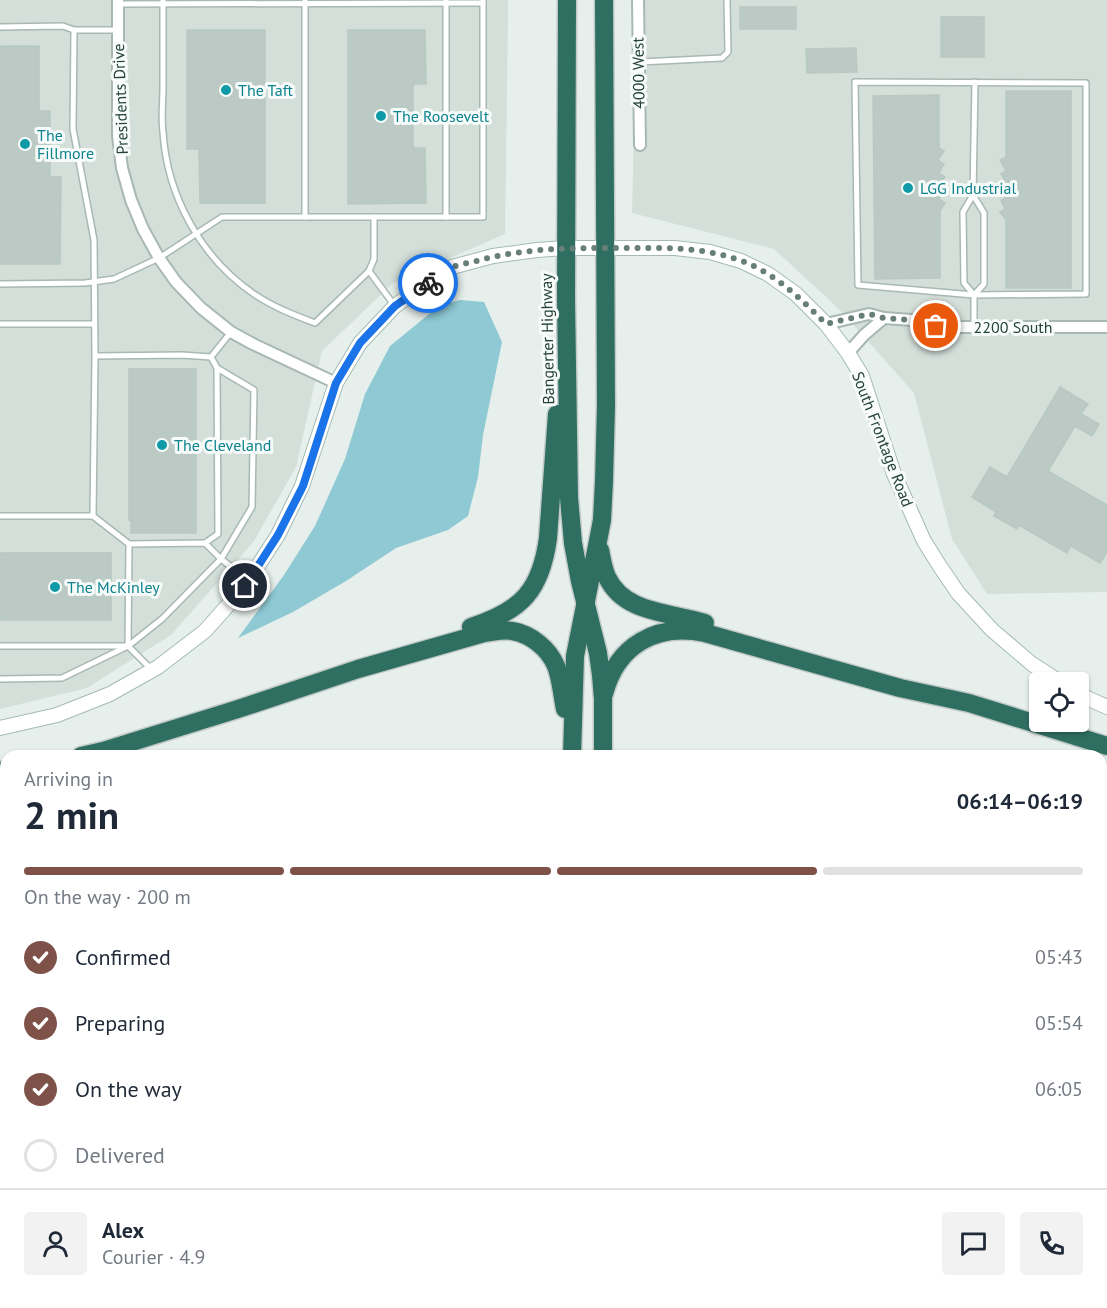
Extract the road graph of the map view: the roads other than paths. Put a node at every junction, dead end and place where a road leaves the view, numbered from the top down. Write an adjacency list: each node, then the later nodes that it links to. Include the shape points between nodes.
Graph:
1 (567, 0): 23 (highway, Bangerter Highway)
2 (604, 0): 24 (highway, Bangerter Highway)
3 (638, 0): 13 (street, 4000 West)
4 (727, 0): 13 (lane, via 728,52 722,58)
5 (118, 2): 6 (lane); 12 (street, Presidents Drive)
6 (163, 2): 7 (lane); 22 (lane, via 163,133 177,196)
7 (305, 2): 8 (lane); 19 (lane)
8 (446, 2): 9 (lane); 15 (lane)
9 (483, 2): 16 (lane)
10 (0, 27): 11 (lane, via 63,26)
11 (74, 30): 12 (lane); 27 (lane, via 73,129 94,240)
12 (118, 30): 25 (street, Presidents Drive, via 118,136 122,168 131,200)
13 (638, 62): 17 (street, 4000 West)
14 (975, 82): 18 (lane); 29 (lane, via 1086,83 1086,294); 29 (lane, via 855,82 858,285)
15 (446, 119): 16 (lane); 20 (lane)
16 (483, 119): 20 (lane, via 483,217)
17 (639, 145)
18 (973, 195): 29 (lane, via 963,212 964,283); 29 (lane, via 984,213 984,284)
19 (305, 217): 21 (lane); 22 (lane, via 222,217)
20 (446, 217): 21 (lane)
21 (374, 218): 26 (lane, via 374,259)
22 (195, 234): 25 (lane); 26 (lane, via 223,268 253,294 315,323)
23 (565, 248): 24 (street, South Frontage Road); 30 (highway, Bangerter Highway); 31 (street, South Frontage Road, via 493,256 452,267)
24 (605, 248): 35 (street, South Frontage Road, via 675,248 741,261 796,294); 46 (highway, Bangerter Highway, via 606,405)
25 (159, 258): 27 (lane, via 114,279); 38 (street, Presidents Drive, via 201,308)
26 (369, 271): 31 (lane)
27 (93, 282): 28 (lane); 34 (lane)
28 (0, 284)
29 (974, 295): 36 (lane)
30 (566, 299): 51 (highway, Bangerter Highway, via 569,498 573,543); 54 (highway, via 546,556 531,591 498,617 383,654)
31 (395, 306): 43 (street, South Frontage Road, via 360,343)
32 (884, 318): 35 (street, 2200 South, via 869,314); 36 (street, 2200 South, via 943,327); 39 (street)
33 (0, 324): 34 (lane)
34 (94, 324): 40 (lane)
35 (826, 324): 39 (street, South Frontage Road)
36 (974, 327): 37 (street, 2200 South)
37 (1107, 327)
38 (231, 332): 41 (lane); 43 (street, Presidents Drive)
39 (848, 353): 56 (street, South Frontage Road, via 862,376 894,474 924,541 958,592 992,630)
40 (94, 356): 41 (lane); 45 (lane)
41 (211, 357): 42 (lane)
42 (217, 368): 47 (lane, via 218,534); 49 (lane, via 254,390 252,507)
43 (336, 383): 50 (street, South Frontage Road, via 303,486)
44 (0, 516): 45 (lane)
45 (93, 516): 48 (lane)
46 (598, 541): 51 (highway, Bangerter Highway); 58 (highway, via 608,578 619,593 644,609 697,621)
47 (205, 543): 48 (lane); 49 (lane)
48 (129, 544): 53 (lane)
49 (221, 559): 50 (lane); 53 (lane, via 162,620)
50 (249, 580): 55 (street, South Frontage Road, via 205,631)
51 (586, 603): 59 (highway, Bangerter Highway, via 598,652); 65 (highway, Bangerter Highway, via 575,656)
52 (0, 646): 53 (lane)
53 (128, 646): 55 (lane); 57 (lane, via 62,678)
54 (358, 669): 64 (highway); 66 (highway, via 484,633 513,631 524,635 552,658 560,679)
55 (152, 670): 62 (street, South Frontage Road, via 110,694 57,715)
56 (1044, 672)
57 (0, 679)
58 (900, 688): 59 (highway, via 705,633 674,630 650,636 631,648 614,670); 63 (highway, via 969,703)
59 (603, 699): 67 (highway, Bangerter Highway)
60 (1089, 699): 61 (street)
61 (1107, 707)
62 (0, 728)
63 (1107, 746)
64 (106, 750)
65 (572, 750)
66 (572, 750)
67 (603, 750)

